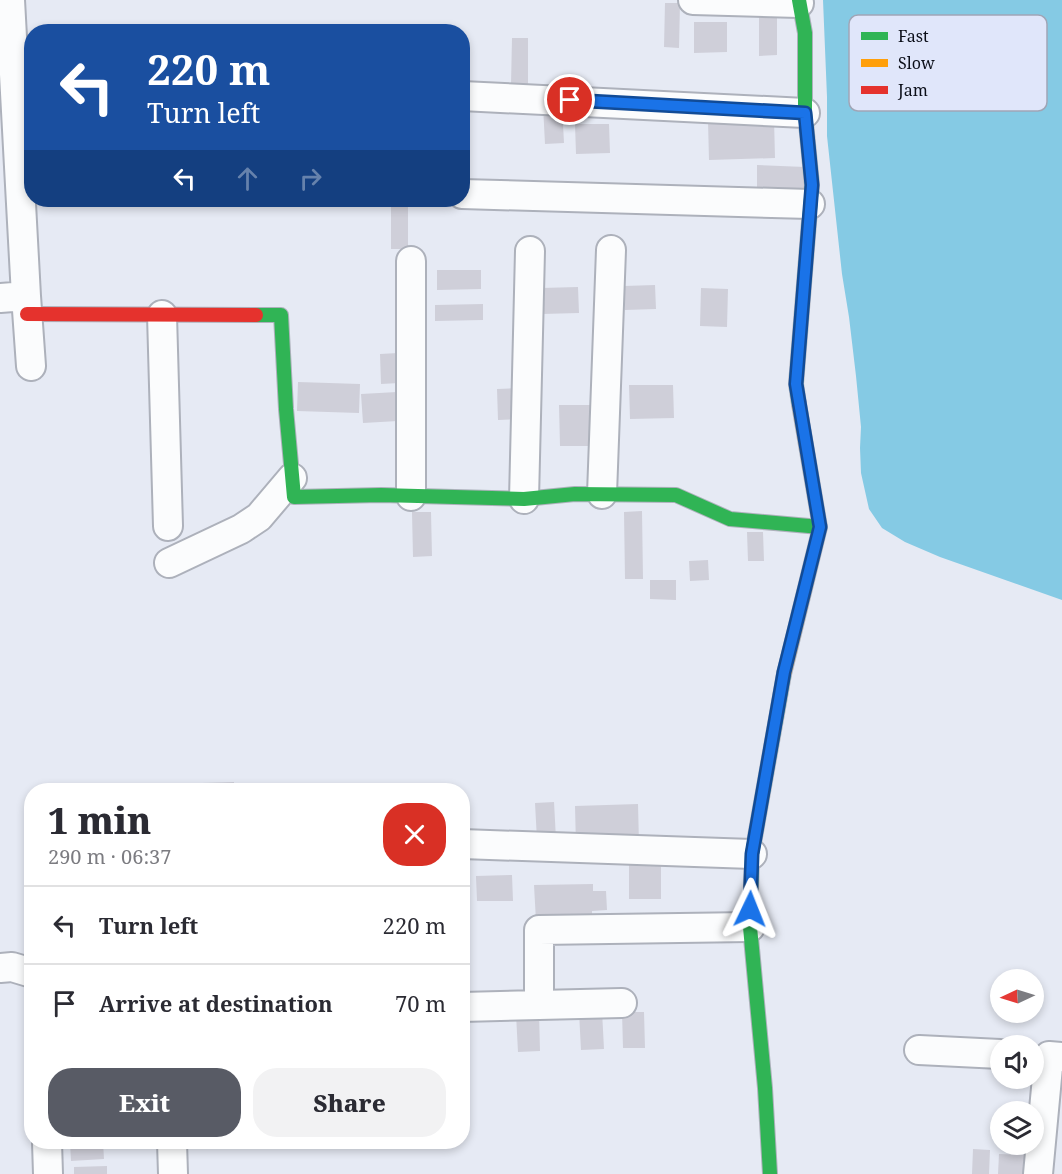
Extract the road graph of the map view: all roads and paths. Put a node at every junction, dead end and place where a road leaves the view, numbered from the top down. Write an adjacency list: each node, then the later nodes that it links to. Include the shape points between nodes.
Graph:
1 (10, 0): 11 (street)
2 (693, 0): 3 (street)
3 (799, 2): 5 (street, via 805,33)
4 (470, 96): 5 (street)
5 (805, 113): 7 (street, via 812,185)
6 (470, 194): 7 (street)
7 (810, 204): 19 (street, via 796,384)
8 (611, 250): 15 (street)
9 (530, 251): 17 (street)
10 (411, 261): 16 (street)
11 (18, 302): 12 (street); 13 (street)
12 (162, 315): 14 (street, via 281,315); 18 (street)
13 (31, 366)
14 (292, 478): 16 (street, via 294,497); 20 (street, via 259,517)
15 (602, 494): 17 (street); 19 (street, via 676,495 730,519)
16 (411, 496): 17 (street)
17 (524, 499)
18 (168, 526)
19 (820, 527): 22 (street, via 784,672)
20 (169, 563)
21 (470, 844): 22 (street)
22 (752, 854): 23 (street)
23 (750, 927): 27 (street, via 539,930); 36 (street)
24 (0, 968): 25 (street)
25 (24, 970)
26 (622, 1004): 27 (street)
27 (539, 1005): 28 (street)
28 (470, 1007)
29 (919, 1050): 30 (street)
30 (990, 1054)
31 (1048, 1056): 37 (street)
32 (47, 1149): 34 (street)
33 (172, 1149): 35 (street)
34 (48, 1174)
35 (173, 1174)
36 (770, 1174)
37 (1038, 1174)

